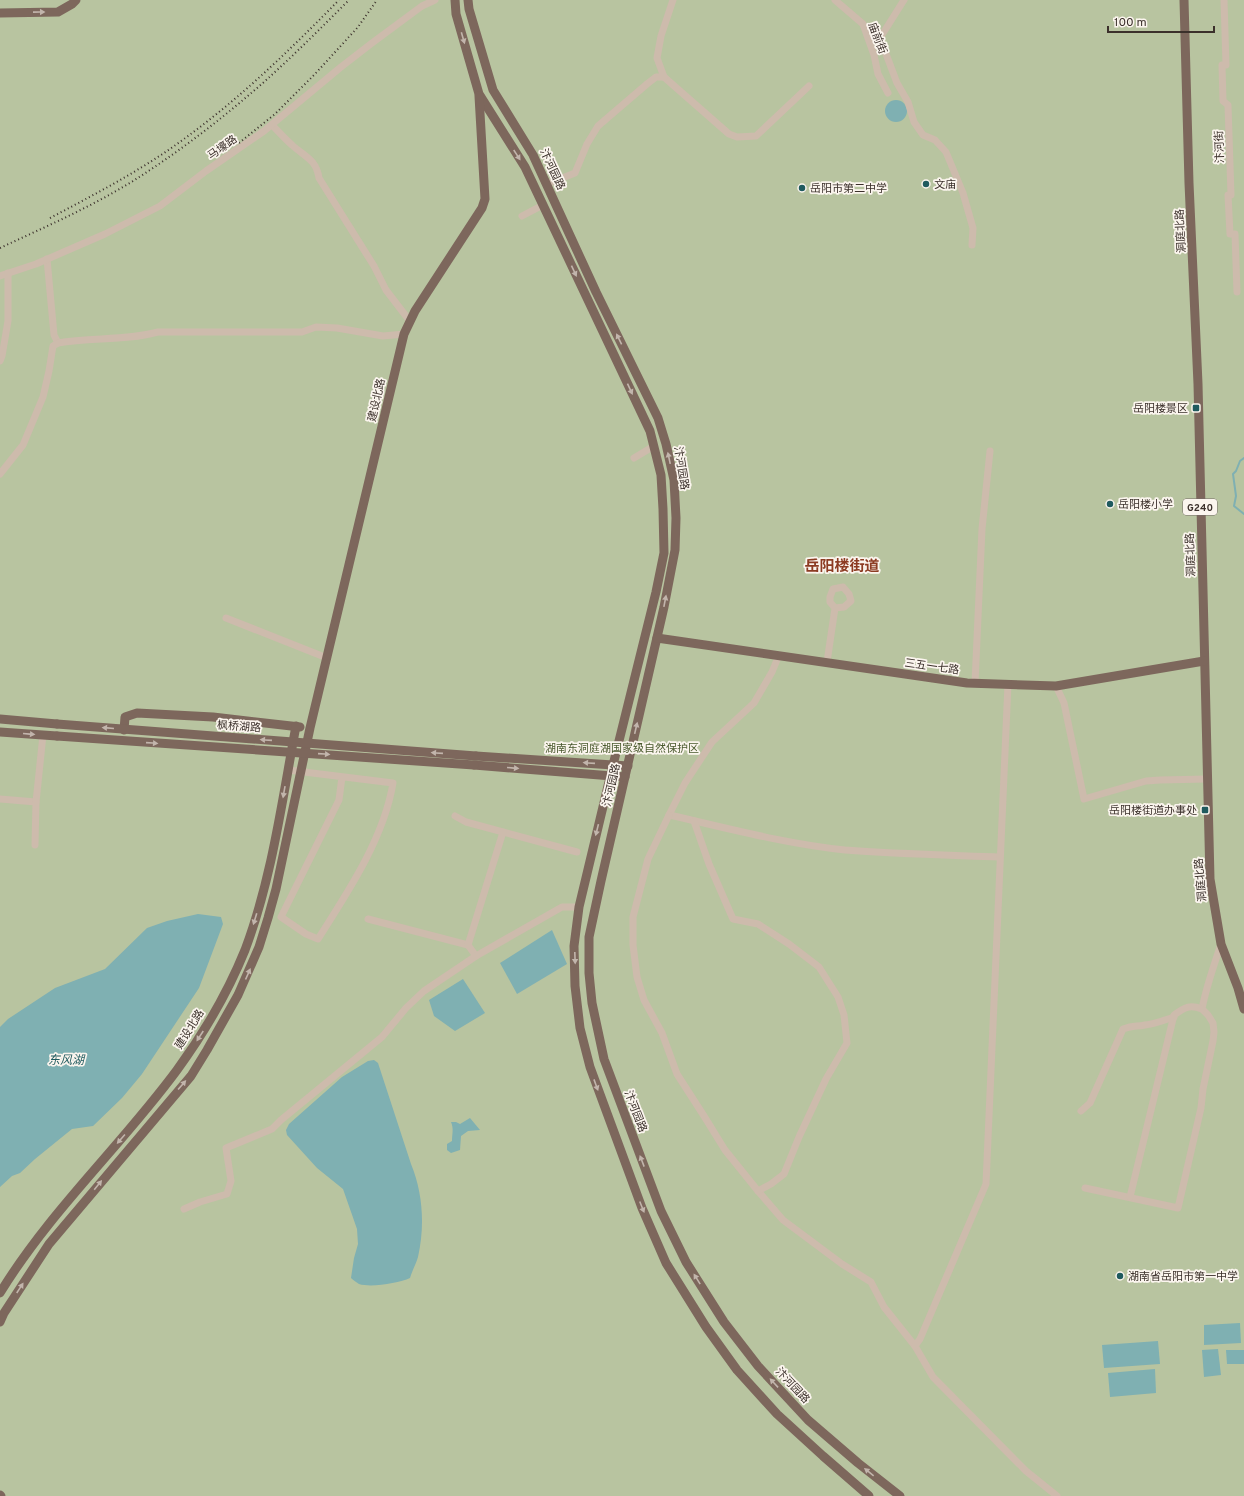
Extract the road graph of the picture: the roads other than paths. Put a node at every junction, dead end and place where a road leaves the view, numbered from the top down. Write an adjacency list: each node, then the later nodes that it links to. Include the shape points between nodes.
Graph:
1 (76, 0): 11 (main road, one-way to 1, via 58,12)
2 (435, 0): 16 (street, 马壕路, via 422,6 366,48)
3 (455, 0): 15 (main road, 汴河园路, one-way to 15, via 456,14)
4 (468, 0): 17 (main road, 汴河园路, via 493,90 534,155)
5 (673, 0): 12 (street, via 656,58)
6 (835, 0): 14 (street, 庙前街, via 863,24 878,74)
7 (904, 0): 20 (street, via 880,38 914,122 924,135 935,140 946,152 963,193 973,228)
8 (1184, 0): 38 (main road, 洞庭北路 / G240, via 1198,384)
9 (1188, 0): 74 (main road, 洞庭北路 / G240, via 1202,385 1214,879 1223,934)
10 (1224, 0): 24 (street, 汴河街, via 1226,64 1222,65 1223,101 1228,105 1232,195 1228,195 1230,234 1235,234)
11 (0, 13)
12 (664, 77): 13 (street, via 729,134 737,137 756,136); 17 (street, via 656,77 598,126 575,172)
13 (809, 86)
14 (888, 92)
15 (479, 94): 18 (main road, 汴河园路, one-way to 18, via 525,167); 25 (main road, 建设北路, via 485,199 482,208)
16 (272, 125): 21 (street, 马壕路, via 160,206); 25 (street, via 292,145 306,154 318,168 319,178 374,266 386,290)
17 (547, 184): 35 (main road, 汴河园路, one-way to 17, via 675,550 674,480 666,444 658,418 596,292)
18 (543, 206): 19 (street); 29 (main road, 汴河园路, one-way to 29, via 650,431)
19 (522, 216)
20 (972, 245)
21 (47, 259): 22 (street, 马壕路); 27 (street, via 54,335)
22 (8, 273): 23 (street, 马壕路); 28 (street, via 8,322)
23 (0, 276)
24 (1237, 292)
25 (409, 320): 26 (main road, 建设北路)
26 (404, 334): 27 (street, via 383,336 316,327 302,332 158,332 142,336); 37 (main road, 建设北路)
27 (58, 342): 32 (street, via 53,346 43,397 23,445)
28 (0, 361)
29 (654, 446): 31 (street); 40 (main road, 汴河园路, via 661,475 664,553)
30 (990, 451): 42 (street, via 982,528)
31 (634, 458)
32 (0, 474)
33 (835, 608): 39 (street)
34 (226, 618): 37 (street)
35 (657, 638): 36 (main road, 三五一七路); 41 (main road, 汴河园路)
36 (779, 655): 39 (main road, 三五一七路); 62 (street, via 754,703 712,742 684,783)
37 (327, 658): 47 (main road, 建设北路)
38 (1204, 661): 44 (main road, 三五一七路); 59 (main road, 洞庭北路 / G240)
39 (827, 662): 42 (main road, 三五一七路)
40 (634, 678): 41 (main road, via 635,685 641,687); 52 (main road, 汴河园路)
41 (647, 682): 53 (main road, 汴河园路, one-way to 41)
42 (975, 683): 43 (main road, 三五一七路)
43 (1008, 684): 44 (main road, 三五一七路); 68 (street)
44 (1056, 686): 59 (street, via 1064,703 1084,799 1146,782)
45 (0, 719): 48 (main road, 枫桥湖路, one-way to 45, bridge)
46 (296, 726): 47 (main road); 48 (main road, via 213,717 137,713 125,717); 54 (main road, 建设北路)
47 (310, 728): 55 (main road, 建设北路)
48 (124, 730): 51 (main road, 枫桥湖路, one-way to 48, bridge)
49 (0, 732): 50 (main road, 枫桥湖路, one-way to 50)
50 (43, 735): 51 (main road, 枫桥湖路, one-way to 51, bridge); 61 (street)
51 (475, 760): 52 (main road, one-way to 51); 56 (main road, one-way to 56)
52 (612, 765): 53 (main road); 56 (main road, 汴河园路)
53 (628, 766): 58 (main road, 汴河园路)
54 (288, 770): 55 (street); 83 (main road, 建设北路, one-way to 83, via 276,837 254,922 234,976 223,996 178,1068 146,1111 44,1230)
55 (300, 772): 57 (street); 84 (main road, 建设北路, one-way to 55, via 49,1244 191,1076 238,995 259,947 268,918)
56 (610, 776): 58 (main road); 69 (main road, 汴河园路, one-way to 69)
57 (342, 777): 57 (street, via 393,783 371,851 318,939 306,934 281,916 339,800)
58 (625, 777): 87 (main road, 汴河园路, one-way to 58, via 808,1420 758,1366 720,1316 686,1262 661,1211 604,1059 592,1003 589,973 589,937)
59 (1207, 779): 71 (main road, 洞庭北路 / G240, via 1210,879)
60 (0, 799): 61 (street)
61 (36, 802): 66 (street)
62 (669, 815): 64 (street); 80 (street, via 648,859 633,917 637,977 644,1000 662,1033 677,1074 725,1150)
63 (455, 816): 65 (street, via 466,822)
64 (694, 820): 68 (street, via 782,840 844,850); 80 (street, via 709,864 733,919 758,924 819,967 838,998 844,1015 848,1043 826,1079 784,1174)
65 (503, 832): 67 (street); 72 (street)
66 (34, 845)
67 (577, 852)
68 (1000, 857): 85 (street, via 986,1184)
69 (579, 907): 73 (street, via 562,907); 86 (main road, 汴河园路, one-way to 86, via 574,946 575,986 583,1041 590,1067 642,1208 666,1263 706,1327 737,1370 777,1414)
70 (368, 919): 72 (street)
71 (1221, 944): 75 (street); 76 (main road, 洞庭北路 / G240)
72 (468, 945): 73 (street)
73 (476, 956): 82 (street, via 424,991 382,1037 272,1129 226,1148 231,1181 227,1194)
74 (1244, 987)
75 (1202, 1009): 77 (street, via 1185,1007); 81 (street, via 1213,1023 1213,1041 1178,1208)
76 (1244, 1009)
77 (1174, 1017): 78 (street, via 1123,1029 1090,1103); 81 (street)
78 (1080, 1111)
79 (1085, 1188): 81 (street)
80 (758, 1191): 85 (street, via 783,1220 870,1282 884,1307)
81 (1130, 1197)
82 (184, 1209)
83 (0, 1293)
84 (0, 1322)
85 (915, 1346): 88 (street, via 933,1377 1026,1471)
86 (869, 1496)
87 (900, 1496)
88 (1057, 1496)

